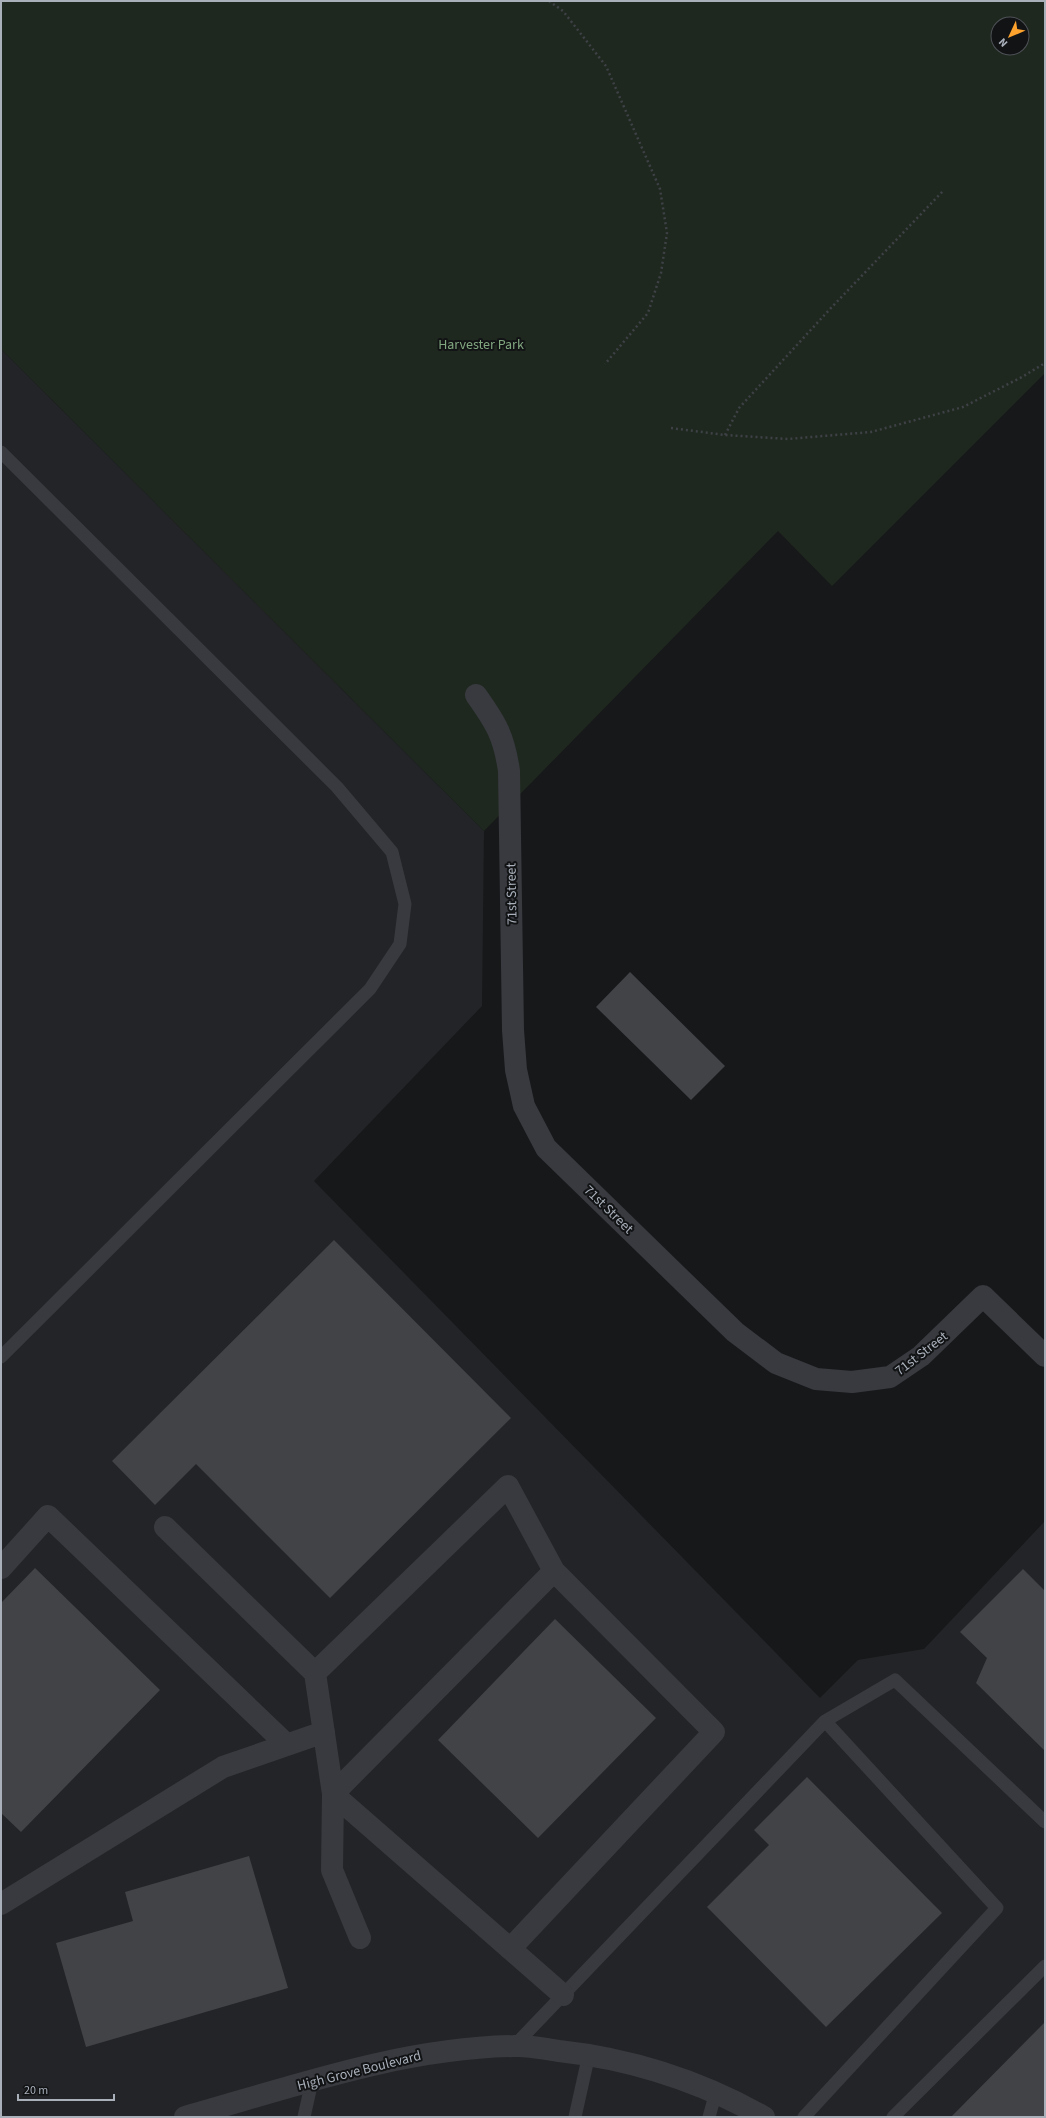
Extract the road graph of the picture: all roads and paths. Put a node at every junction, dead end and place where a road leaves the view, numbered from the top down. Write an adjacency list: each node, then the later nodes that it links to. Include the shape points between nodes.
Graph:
1 (549, 1): 4 (path, via 563,11 606,66 660,189 667,233 661,273 648,313)
2 (944, 190): 6 (path, via 739,408)
3 (1045, 363): 6 (path, via 963,407 872,432 788,439)
4 (605, 364)
5 (672, 428): 6 (path)
6 (725, 435)
7 (1, 452): 10 (lane, via 337,787 392,852 405,904 400,944 370,989)
8 (476, 694): 9 (street, 71st Street, via 497,724 506,747 509,771 516,1070 524,1106 546,1148 735,1332 776,1363 816,1379 852,1382 890,1377 921,1356 983,1296)
9 (1045, 1356)
10 (1, 1357)
11 (165, 1527): 14 (street)
12 (1, 1568): 17 (street, via 48,1516)
13 (554, 1571): 14 (street, via 508,1486); 18 (street); 22 (street, via 714,1732)
14 (315, 1673): 16 (street)
15 (825, 1722): 19 (lane, via 895,1680); 24 (lane); 35 (lane, via 997,1908)
16 (324, 1732): 17 (street); 18 (street)
17 (287, 1745): 20 (street, via 223,1767)
18 (333, 1794): 21 (street, via 332,1870); 22 (street)
19 (1045, 1822)
20 (1, 1904)
21 (360, 1938)
22 (510, 1949): 24 (street)
23 (1045, 1966): 36 (lane)
24 (563, 1996): 25 (lane)
25 (515, 2046): 26 (street, High Grove Boulevard); 27 (street, High Grove Boulevard, via 431,2053 382,2062)
26 (589, 2054): 28 (street, High Grove Boulevard, via 666,2073); 32 (lane)
27 (312, 2081): 29 (street, High Grove Boulevard); 31 (lane)
28 (716, 2092): 33 (lane); 34 (street, High Grove Boulevard)
29 (213, 2113): 30 (street, High Grove Boulevard)
30 (185, 2117)
31 (304, 2117)
32 (575, 2117)
33 (709, 2117)
34 (764, 2117)
35 (804, 2117)
36 (893, 2117)

